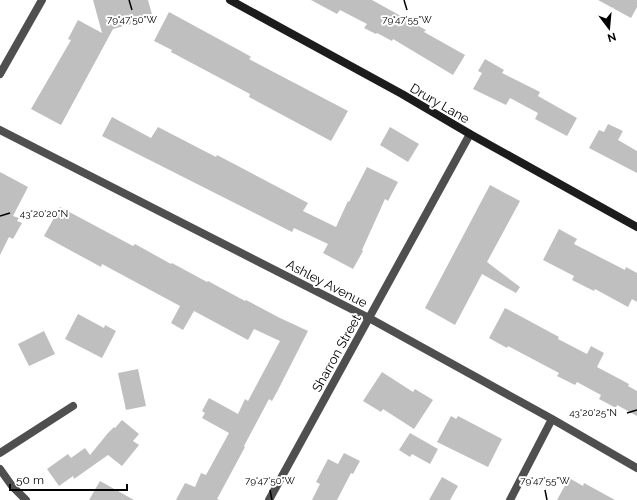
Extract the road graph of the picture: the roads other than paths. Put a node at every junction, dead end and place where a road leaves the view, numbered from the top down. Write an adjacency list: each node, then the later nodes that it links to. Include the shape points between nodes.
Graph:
1 (42, 0): 3 (street)
2 (230, 0): 5 (street, Drury Lane)
3 (0, 74)
4 (0, 130): 7 (street, Ashley Avenue)
5 (470, 134): 6 (street, Drury Lane); 7 (street, Sharron Street)
6 (637, 227)
7 (369, 318): 9 (street, Ashley Avenue); 14 (street, Sharron Street)
8 (72, 406): 10 (street)
9 (552, 419): 11 (street, Ashley Avenue); 15 (street)
10 (0, 453)
11 (637, 468)
12 (0, 469): 13 (street)
13 (26, 500)
14 (269, 500)
15 (510, 500)

